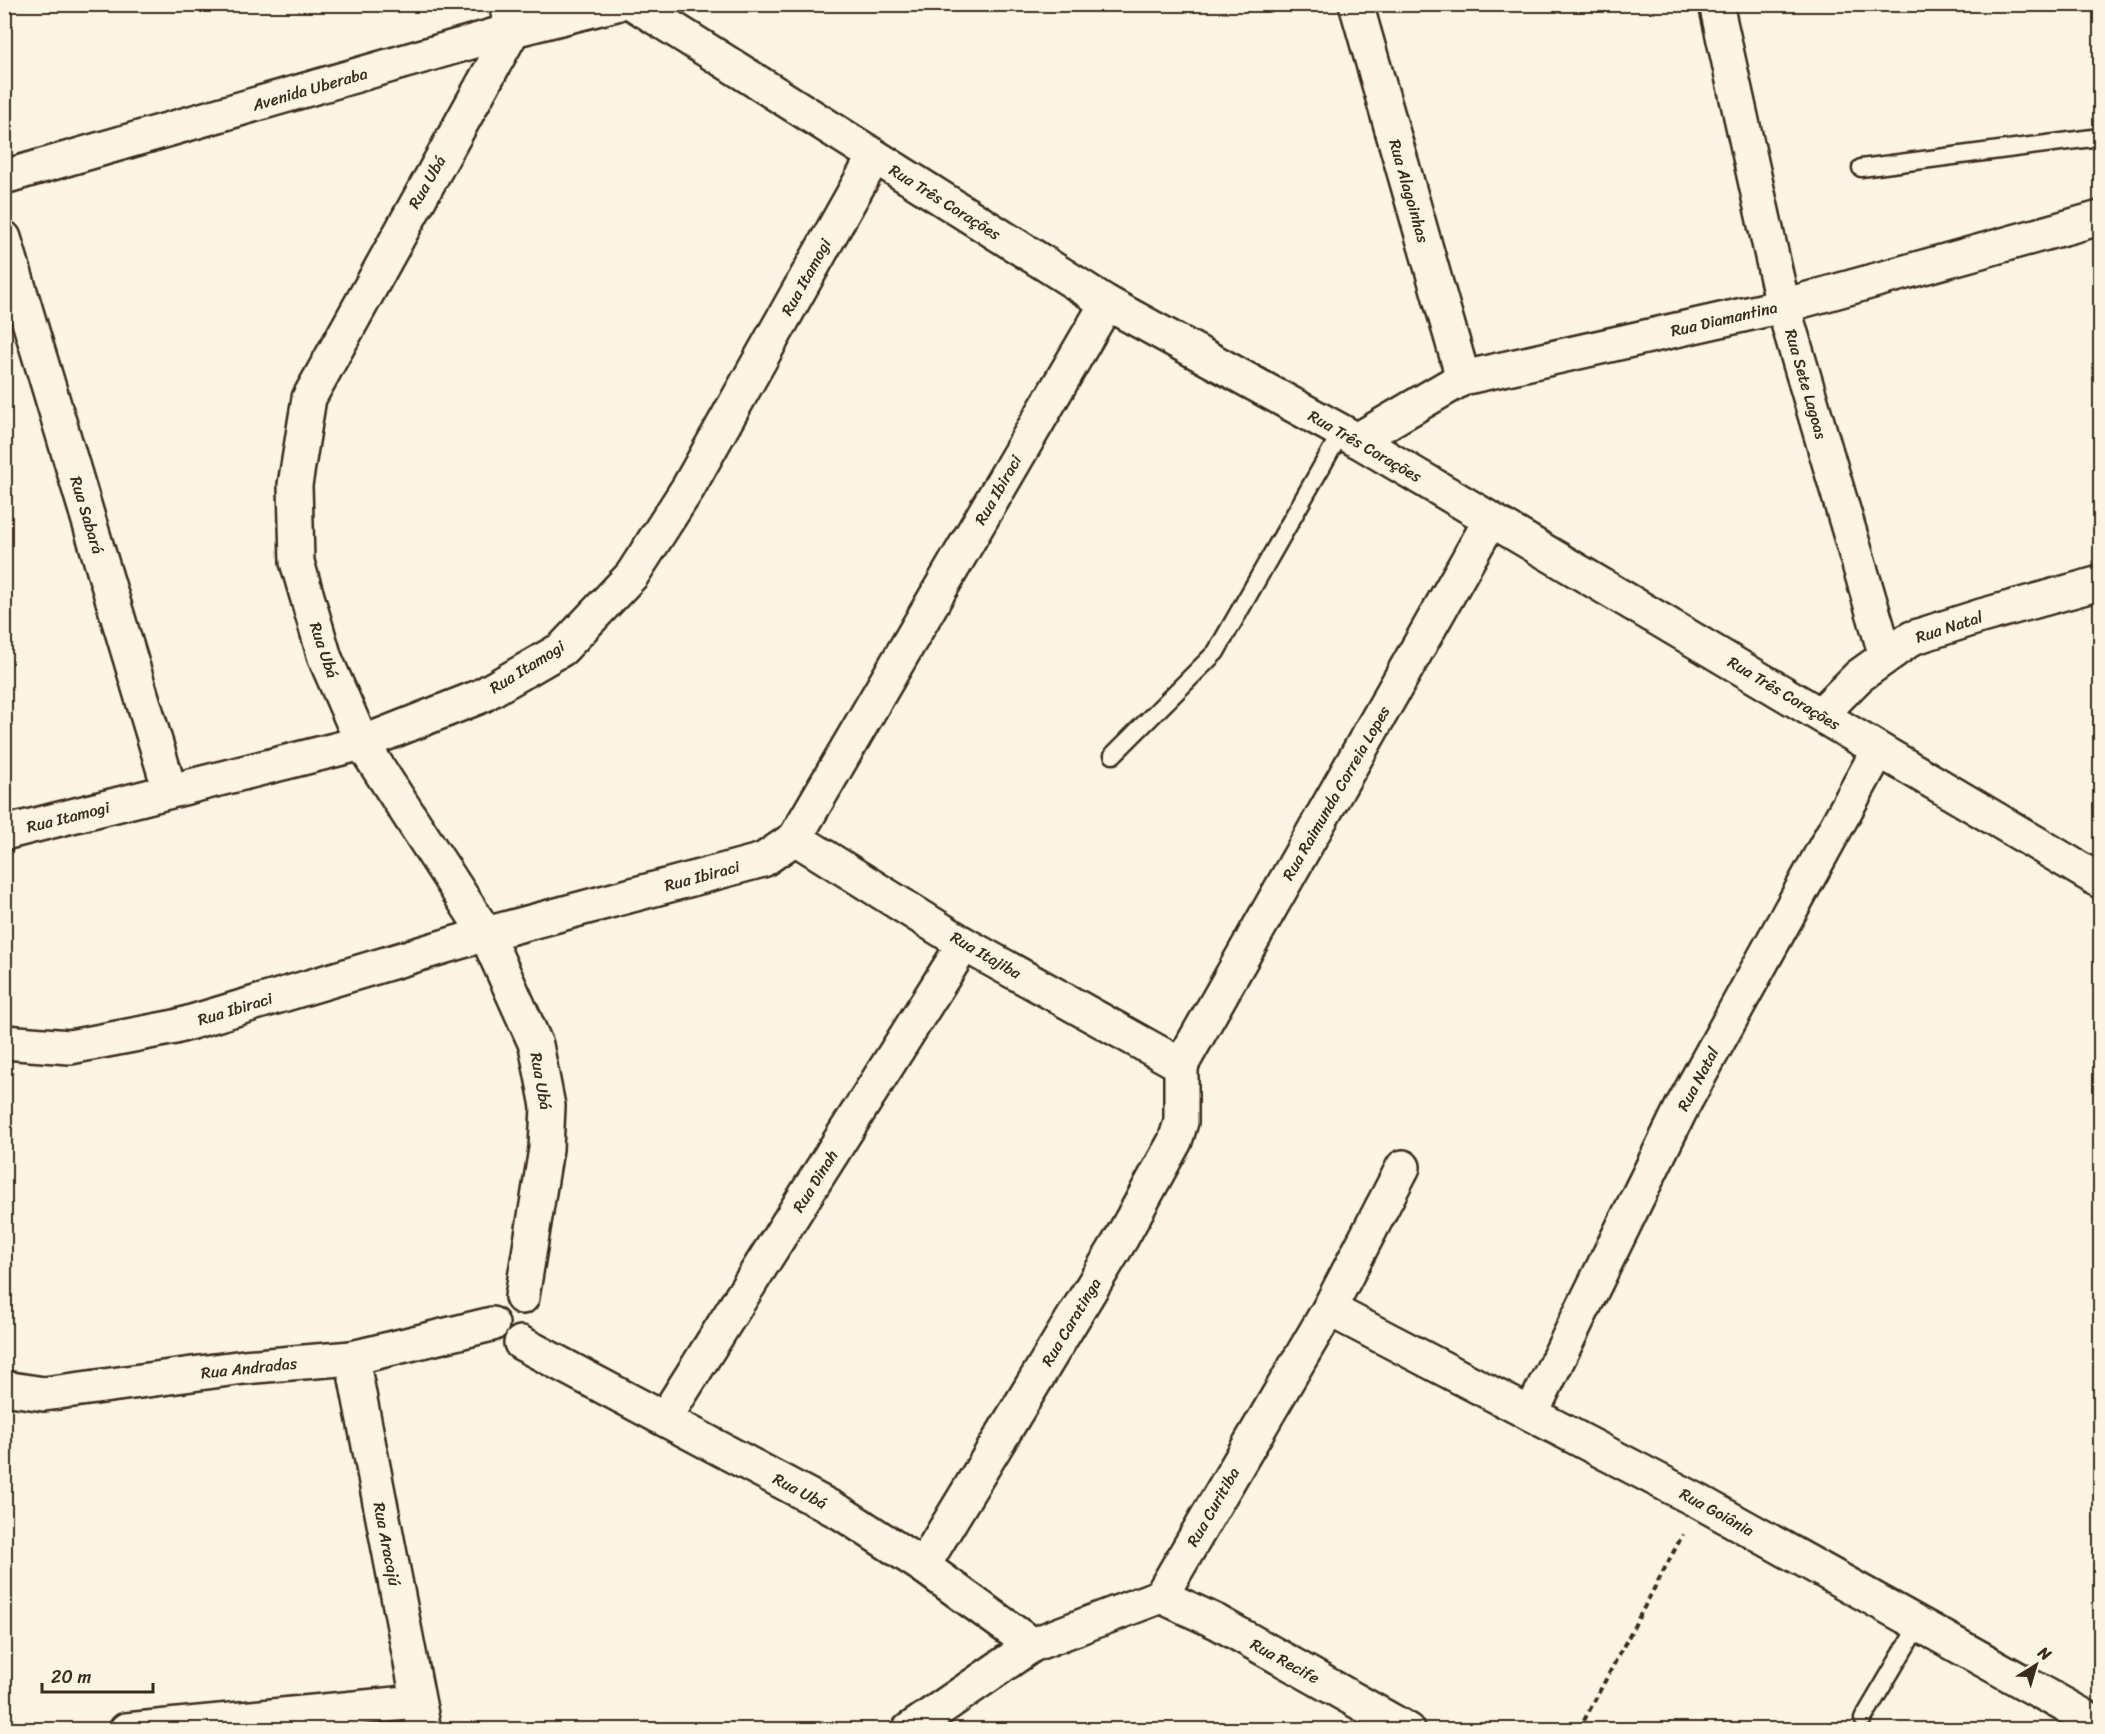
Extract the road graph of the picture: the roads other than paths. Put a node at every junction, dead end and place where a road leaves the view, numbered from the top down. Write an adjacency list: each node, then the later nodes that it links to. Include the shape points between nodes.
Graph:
1 (616, 4): 5 (street, Avenida Uberaba)
2 (634, 4): 7 (street, Rua Três Corações)
3 (1356, 4): 14 (street, Rua Alagoinhas)
4 (1716, 4): 13 (street, Rua Sete Lagoas)
5 (509, 17): 9 (street, Avenida Uberaba); 20 (street, Rua Ubá, via 309,398 295,485 297,562 325,658)
6 (2100, 137): 8 (lane)
7 (874, 157): 12 (street, Rua Três Corações); 20 (street, Rua Itamogi, via 688,488 632,575 562,649 481,696)
8 (1861, 168)
9 (4, 177)
10 (2100, 218): 13 (street, Rua Diamantina)
11 (4, 238): 23 (street, Rua Sabará)
12 (1107, 303): 15 (street, Rua Três Corações); 25 (street, Rua Ibiraci)
13 (1783, 306): 14 (street, Rua Diamantina); 18 (street, Rua Sete Lagoas)
14 (1463, 378): 15 (street, Rua Diamantina)
15 (1350, 436): 16 (street, Rua Três Corações); 22 (lane, via 1216,652)
16 (1490, 520): 19 (street, Rua Três Corações); 30 (street, Rua Raimunda Correia Lopes)
17 (2100, 583): 18 (street, Rua Natal, via 1912,638)
18 (1886, 656): 19 (street, Rua Natal, via 1859,676)
19 (1821, 714): 21 (street, Rua Três Corações)
20 (362, 743): 23 (street, Rua Itamogi); 27 (street, Rua Ubá)
21 (1878, 751): 26 (street, Rua Três Corações); 38 (street, Rua Natal, via 1682,1107)
22 (1113, 755)
23 (170, 791): 24 (street, Rua Itamogi)
24 (4, 833)
25 (795, 838): 27 (street, Rua Ibiraci, via 763,860); 28 (street, Rua Itajiba)
26 (2100, 881)
27 (486, 934): 29 (street, Rua Ibiraci, via 175,1028 70,1047); 32 (street, Rua Ubá, via 536,1046 548,1106 546,1149)
28 (964, 944): 30 (street, Rua Itajiba); 39 (street, Rua Dinah)
29 (4, 1042)
30 (1181, 1065): 40 (street, Rua Caratinga, via 1181,1122 1175,1141 1121,1239)
31 (1403, 1167): 33 (street, Rua Curitiba)
32 (522, 1297): 34 (street, via 500,1302); 35 (street, via 535,1306 539,1321 534,1335)
33 (1329, 1309): 38 (street, Rua Goiânia); 41 (street, Rua Curitiba)
34 (492, 1324): 35 (street, via 506,1342); 36 (street, Rua Andradas)
35 (521, 1343): 39 (street, Rua Ubá, via 633,1405)
36 (352, 1358): 37 (street, Rua Andradas, via 244,1367 44,1394); 44 (street, Rua Aracajú)
37 (4, 1388)
38 (1532, 1414): 42 (street, Rua Goiânia)
39 (665, 1418): 40 (street, Rua Ubá, via 843,1514)
40 (923, 1566): 43 (street, Rua Ubá)
41 (1161, 1596): 43 (street); 49 (street, Rua Recife, via 1217,1622)
42 (1918, 1624): 45 (lane); 46 (street, Rua Goiânia)
43 (1032, 1645): 48 (street)
44 (421, 1716): 47 (street)
45 (1863, 1719)
46 (2100, 1725)
47 (126, 1730)
48 (909, 1730)
49 (1408, 1730)

